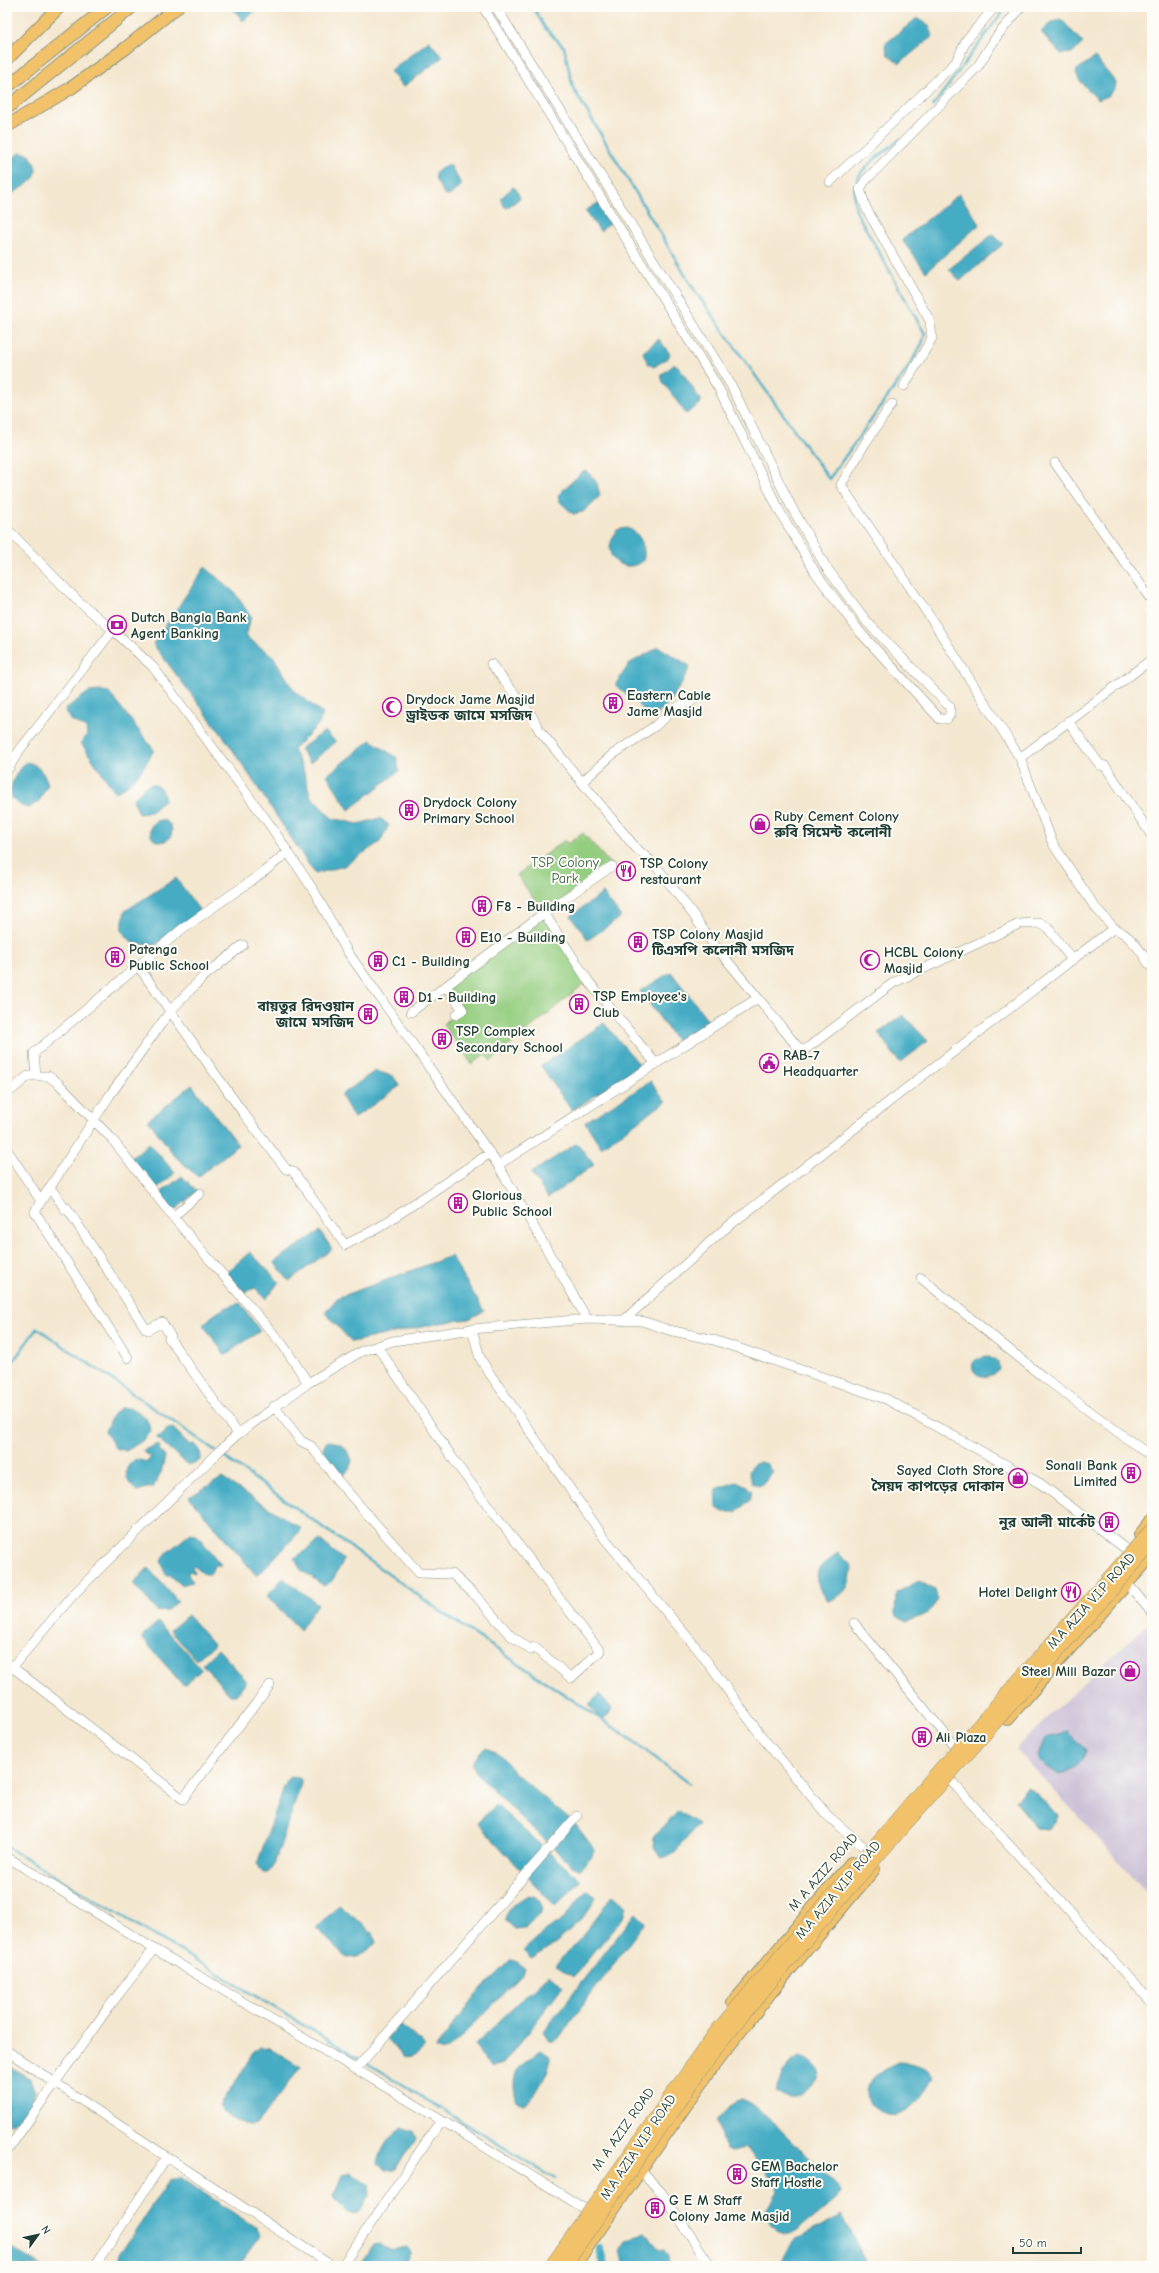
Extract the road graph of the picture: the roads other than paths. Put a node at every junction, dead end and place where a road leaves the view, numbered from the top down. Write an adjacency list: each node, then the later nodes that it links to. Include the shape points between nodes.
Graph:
1 (59, 7): 9 (main road)
2 (107, 7): 10 (main road)
3 (132, 7): 11 (main road)
4 (176, 7): 12 (main road, via 71,88)
5 (483, 7): 6 (street, via 719,389 780,512 815,572 859,631 940,719 947,719 950,707 867,622 826,567 791,506 731,385)
6 (496, 7)
7 (995, 7): 13 (street, via 967,39 956,62)
8 (1021, 7): 14 (street, via 997,36 978,66 860,189 866,208 930,321 932,338)
9 (7, 59)
10 (7, 87)
11 (7, 108)
12 (7, 126)
13 (830, 182)
14 (904, 386)
15 (892, 404): 24 (street, via 841,485 930,617)
16 (1055, 463): 18 (street)
17 (7, 529): 19 (street, via 77,600)
18 (1152, 601)
19 (113, 630): 25 (street, via 19,751); 28 (street, via 153,667)
20 (1152, 659): 23 (street)
21 (491, 664): 26 (street, via 532,716 539,730)
22 (693, 700): 26 (street, via 683,703 655,726 612,755)
23 (1068, 721): 24 (street); 27 (street, via 1100,765 1105,766)
24 (1020, 758): 31 (street, via 1053,844 1095,907)
25 (7, 771)
26 (582, 782): 37 (street, via 635,848 656,866 715,946)
27 (1152, 836)
28 (288, 852): 34 (street, via 182,929); 46 (street, via 314,890 347,951)
29 (612, 866): 30 (street)
30 (544, 913): 36 (street); 41 (street, via 589,982)
31 (1114, 928): 33 (street); 35 (street, via 1132,940)
32 (243, 945): 38 (street, via 202,978)
33 (1072, 960): 37 (street, via 1048,928 1039,923 1019,924 893,984 806,1049 800,1049 796,1045); 54 (street, via 727,1227)
34 (138, 966): 38 (street); 42 (street, via 34,1053)
35 (1152, 968)
36 (446, 986): 39 (street); 40 (street, via 463,1010)
37 (758, 998): 41 (street)
38 (171, 1010): 44 (street); 46 (street, via 244,1114 286,1169 293,1172 346,1245 378,1228)
39 (411, 1012)
40 (456, 1015)
41 (656, 1064): 47 (street)
42 (36, 1076): 43 (street, via 28,1076); 44 (street, via 48,1076 58,1083)
43 (7, 1094)
44 (93, 1121): 48 (street); 51 (street, via 112,1140)
45 (7, 1150): 50 (street)
46 (490, 1153): 47 (street)
47 (498, 1165): 53 (street)
48 (50, 1187): 50 (street); 60 (street, via 65,1209 67,1208 146,1329 162,1322 171,1337 169,1338)
49 (200, 1193): 51 (street)
50 (41, 1201): 57 (street, via 35,1212)
51 (173, 1217): 58 (street, via 282,1345)
52 (920, 1278): 61 (street, via 1042,1377)
53 (587, 1319): 54 (street); 55 (street)
54 (623, 1321): 65 (street, via 642,1321 714,1340 886,1399 1041,1484)
55 (472, 1329): 56 (street, via 393,1341); 76 (street, via 480,1358 490,1374 605,1538 700,1652 762,1737 827,1815)
56 (377, 1346): 58 (street, via 362,1351); 59 (street, via 460,1469 600,1651 570,1678 534,1647 531,1650 510,1635 476,1596 452,1574 419,1574 311,1446 301,1441)
57 (128, 1358)
58 (308, 1383): 59 (street)
59 (274, 1406): 60 (street)
60 (238, 1434): 70 (street, via 74,1594)
61 (1152, 1457)
62 (1152, 1520): 65 (main road, M A AZIZ ROAD)
63 (1152, 1529): 92 (highway, bridge, via 926,1785 720,2027)
64 (1152, 1544): 93 (highway, bridge, via 837,1902 723,2039)
65 (1127, 1550): 72 (main road, M A AZIZ ROAD)
66 (1152, 1555): 67 (main road, M.A AZIA V.I.P ROAD)
67 (1128, 1584): 68 (street); 74 (main road, M.A AZIA V.I.P ROAD)
68 (1152, 1613)
69 (854, 1623): 72 (street)
70 (9, 1668): 71 (street, via 183,1799)
71 (270, 1685)
72 (954, 1745): 73 (main road, M A AZIZ ROAD)
73 (936, 1765): 74 (street); 76 (main road, M A AZIZ ROAD)
74 (951, 1781): 79 (street); 86 (main road, M.A AZIA V.I.P ROAD, via 771,1992 712,2066)
75 (577, 1816): 81 (street)
76 (864, 1848): 87 (main road, M A AZIZ ROAD, via 711,2030)
77 (7, 1857): 78 (street)
78 (154, 1949): 81 (street); 82 (street, via 108,2008)
79 (1152, 2003)
80 (7, 2051): 82 (street)
81 (356, 2069): 83 (street)
82 (56, 2082): 84 (street); 85 (street)
83 (441, 2120): 87 (street); 90 (street)
84 (7, 2151)
85 (166, 2158): 88 (street); 89 (street)
86 (641, 2171): 94 (main road, M.A AZIA V.I.P ROAD); 95 (street, via 661,2192)
87 (585, 2209): 91 (main road, M A AZIZ ROAD)
88 (95, 2266)
89 (332, 2266)
90 (342, 2266)
91 (545, 2266)
92 (550, 2266)
93 (564, 2266)
94 (574, 2266)
95 (711, 2266)

